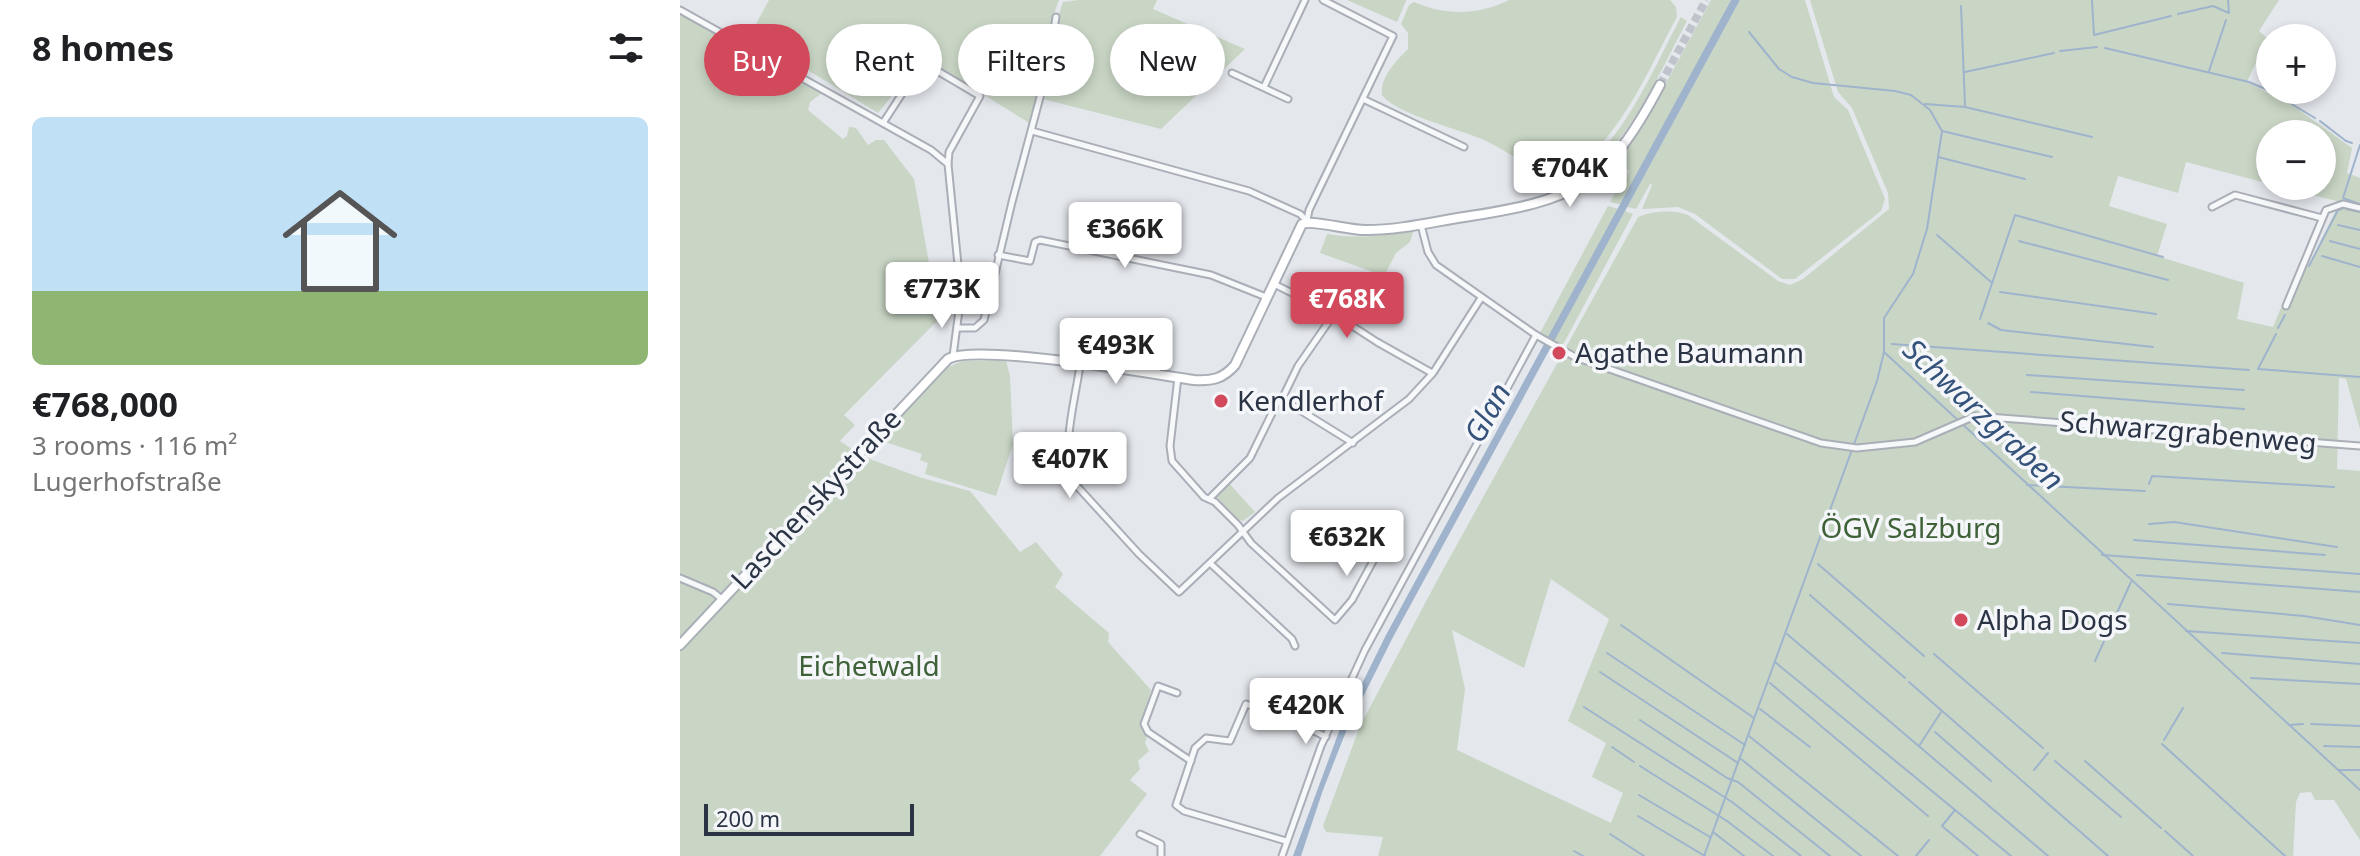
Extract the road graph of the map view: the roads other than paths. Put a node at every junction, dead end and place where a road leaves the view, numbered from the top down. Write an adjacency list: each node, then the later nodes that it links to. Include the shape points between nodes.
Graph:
1 (1305, 0): 7 (street)
2 (1323, 0): 9 (street, via 1393,36)
3 (680, 10): 10 (street)
4 (1056, 17): 11 (street)
5 (1232, 73): 7 (street)
6 (1660, 85): 18 (street, via 1624,146 1574,190 1528,207)
7 (1264, 87): 8 (street)
8 (1288, 99)
9 (1363, 99): 12 (street); 17 (street)
10 (883, 123): 13 (street); 13 (street, via 924,63 980,96 949,152)
11 (1032, 131): 17 (street, via 1249,191); 19 (street)
12 (1464, 147)
13 (948, 164): 26 (street, via 961,295)
14 (2212, 207): 16 (street, via 2235,195)
15 (2360, 208): 16 (street, via 2331,207)
16 (2322, 218): 23 (street)
17 (1307, 221): 18 (street, via 1356,230); 20 (street)
18 (1421, 224): 22 (street, Schwarzgrabenweg, via 1436,265)
19 (998, 255): 21 (street, via 1030,261 1040,240 1211,275); 26 (street, via 983,322 975,328)
20 (1273, 283): 21 (street); 24 (street)
21 (1266, 297): 32 (street, via 1229,372 1212,381)
22 (1481, 298): 27 (street, Schwarzgrabenweg); 30 (street)
23 (2286, 306)
24 (1334, 314): 30 (street); 33 (street)
25 (1107, 327): 31 (street, via 1163,338)
26 (957, 328): 28 (street)
27 (1538, 336): 35 (street, Schwarzgrabenweg, via 1575,357 1785,433 1848,448 1923,440 1970,416); 45 (street, via 1365,650)
28 (953, 356): 29 (street, via 1009,355); 41 (street, Laschenskystraße)
29 (1080, 365): 31 (street); 39 (street, via 1067,462 1070,476 1179,592)
30 (1433, 373): 34 (street)
31 (1157, 374): 32 (street)
32 (1178, 377): 36 (street, via 1171,458)
33 (1282, 399): 34 (street); 36 (street, via 1250,458)
34 (1353, 443): 37 (street)
35 (2360, 446)
36 (1209, 499): 37 (street)
37 (1242, 532): 38 (street, via 1335,620); 39 (street)
38 (1379, 550)
39 (1211, 564): 43 (street)
40 (680, 578): 41 (street)
41 (723, 600): 42 (street, Laschenskystraße)
42 (680, 645)
43 (1295, 646)
44 (1177, 693): 46 (street, via 1158,686 1144,724)
45 (1326, 737): 46 (street, via 1246,704 1230,741 1200,741); 48 (street)
46 (1191, 761): 48 (street, via 1176,805)
47 (1140, 834): 49 (street, via 1159,842)
48 (1286, 841): 50 (street)
49 (1161, 856)
50 (1282, 856)

